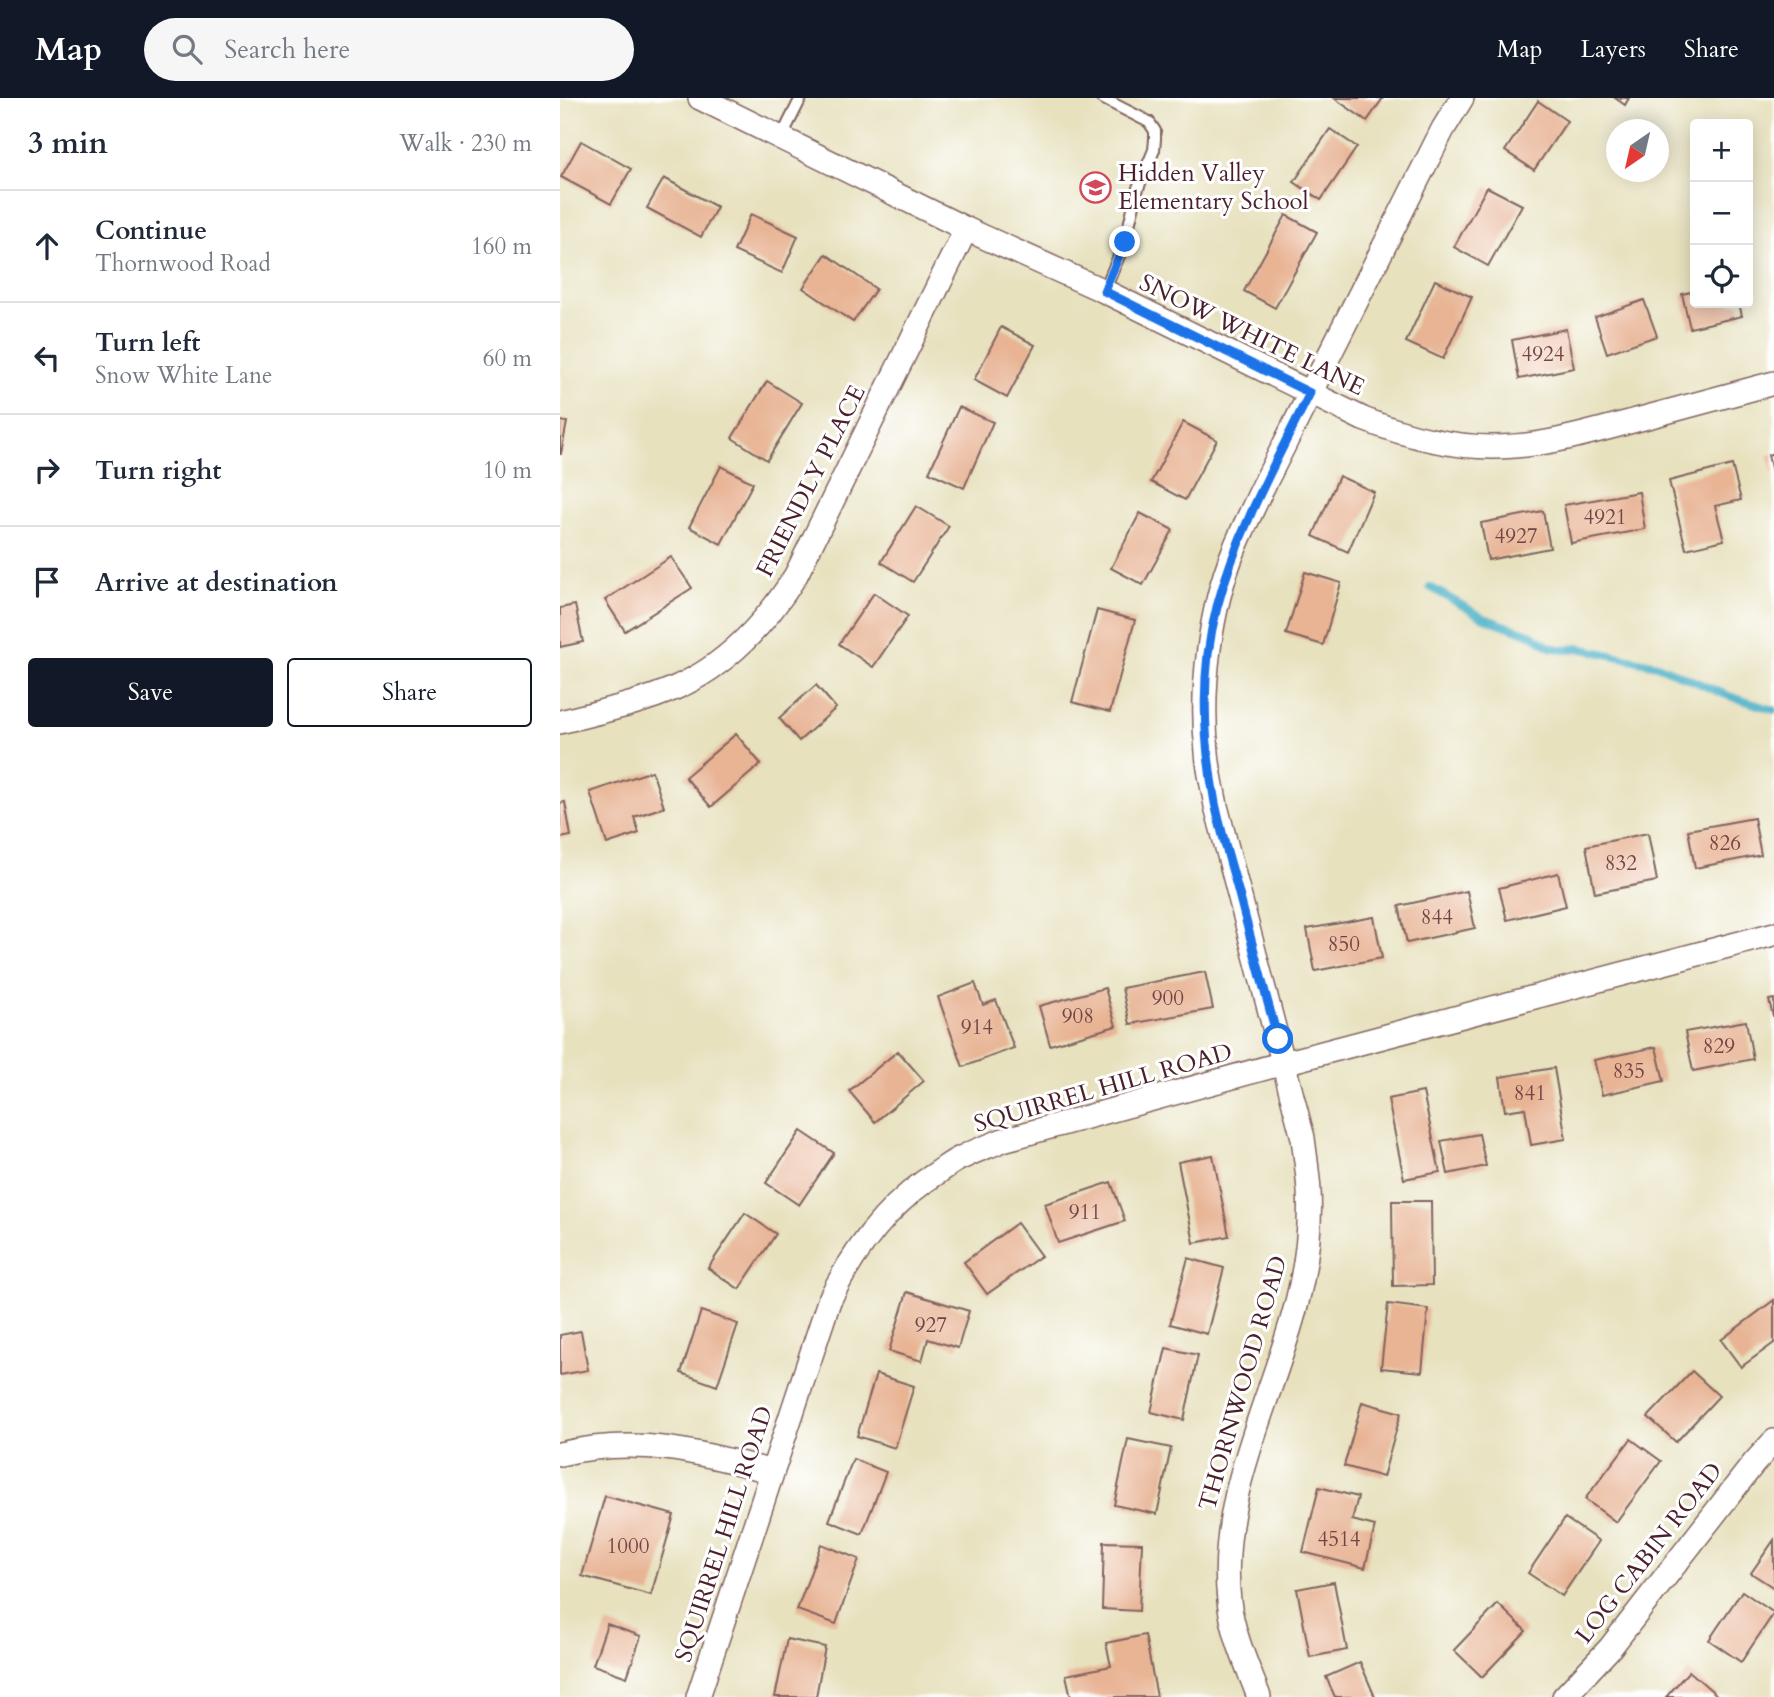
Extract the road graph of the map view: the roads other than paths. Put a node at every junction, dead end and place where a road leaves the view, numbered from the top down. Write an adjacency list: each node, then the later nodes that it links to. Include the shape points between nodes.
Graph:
1 (700, 98): 5 (street, SNOW WHITE LANE)
2 (801, 98): 5 (lane)
3 (1102, 98): 7 (lane, via 1149,122 1155,131 1154,150 1138,188 1125,242)
4 (1462, 98): 9 (street, THORNWOOD ROAD)
5 (781, 138): 6 (street, SNOW WHITE LANE)
6 (966, 229): 7 (street, SNOW WHITE LANE); 10 (street, FRIENDLY PLACE, via 783,596 733,651 677,687)
7 (1104, 291): 9 (street, SNOW WHITE LANE)
8 (1774, 383): 9 (street, SNOW WHITE LANE, via 1563,439 1491,447 1441,442 1392,430)
9 (1310, 393): 12 (street, THORNWOOD ROAD, via 1233,553 1216,609 1204,695 1216,806)
10 (560, 722)
11 (1774, 934): 12 (street, SQUIRREL HILL ROAD)
12 (1284, 1063): 15 (street, SQUIRREL HILL ROAD, via 1003,1140 961,1157 922,1182 868,1235 840,1277); 17 (street, THORNWOOD ROAD, via 1303,1138 1309,1193 1307,1248 1297,1302 1239,1483 1227,1553 1235,1637)
13 (1774, 1441): 18 (street, LOG CABIN ROAD, via 1610,1648)
14 (560, 1454): 15 (street, via 628,1445 677,1449)
15 (772, 1472): 16 (street, SQUIRREL HILL ROAD)
16 (698, 1697)
17 (1259, 1697)
18 (1564, 1697)

